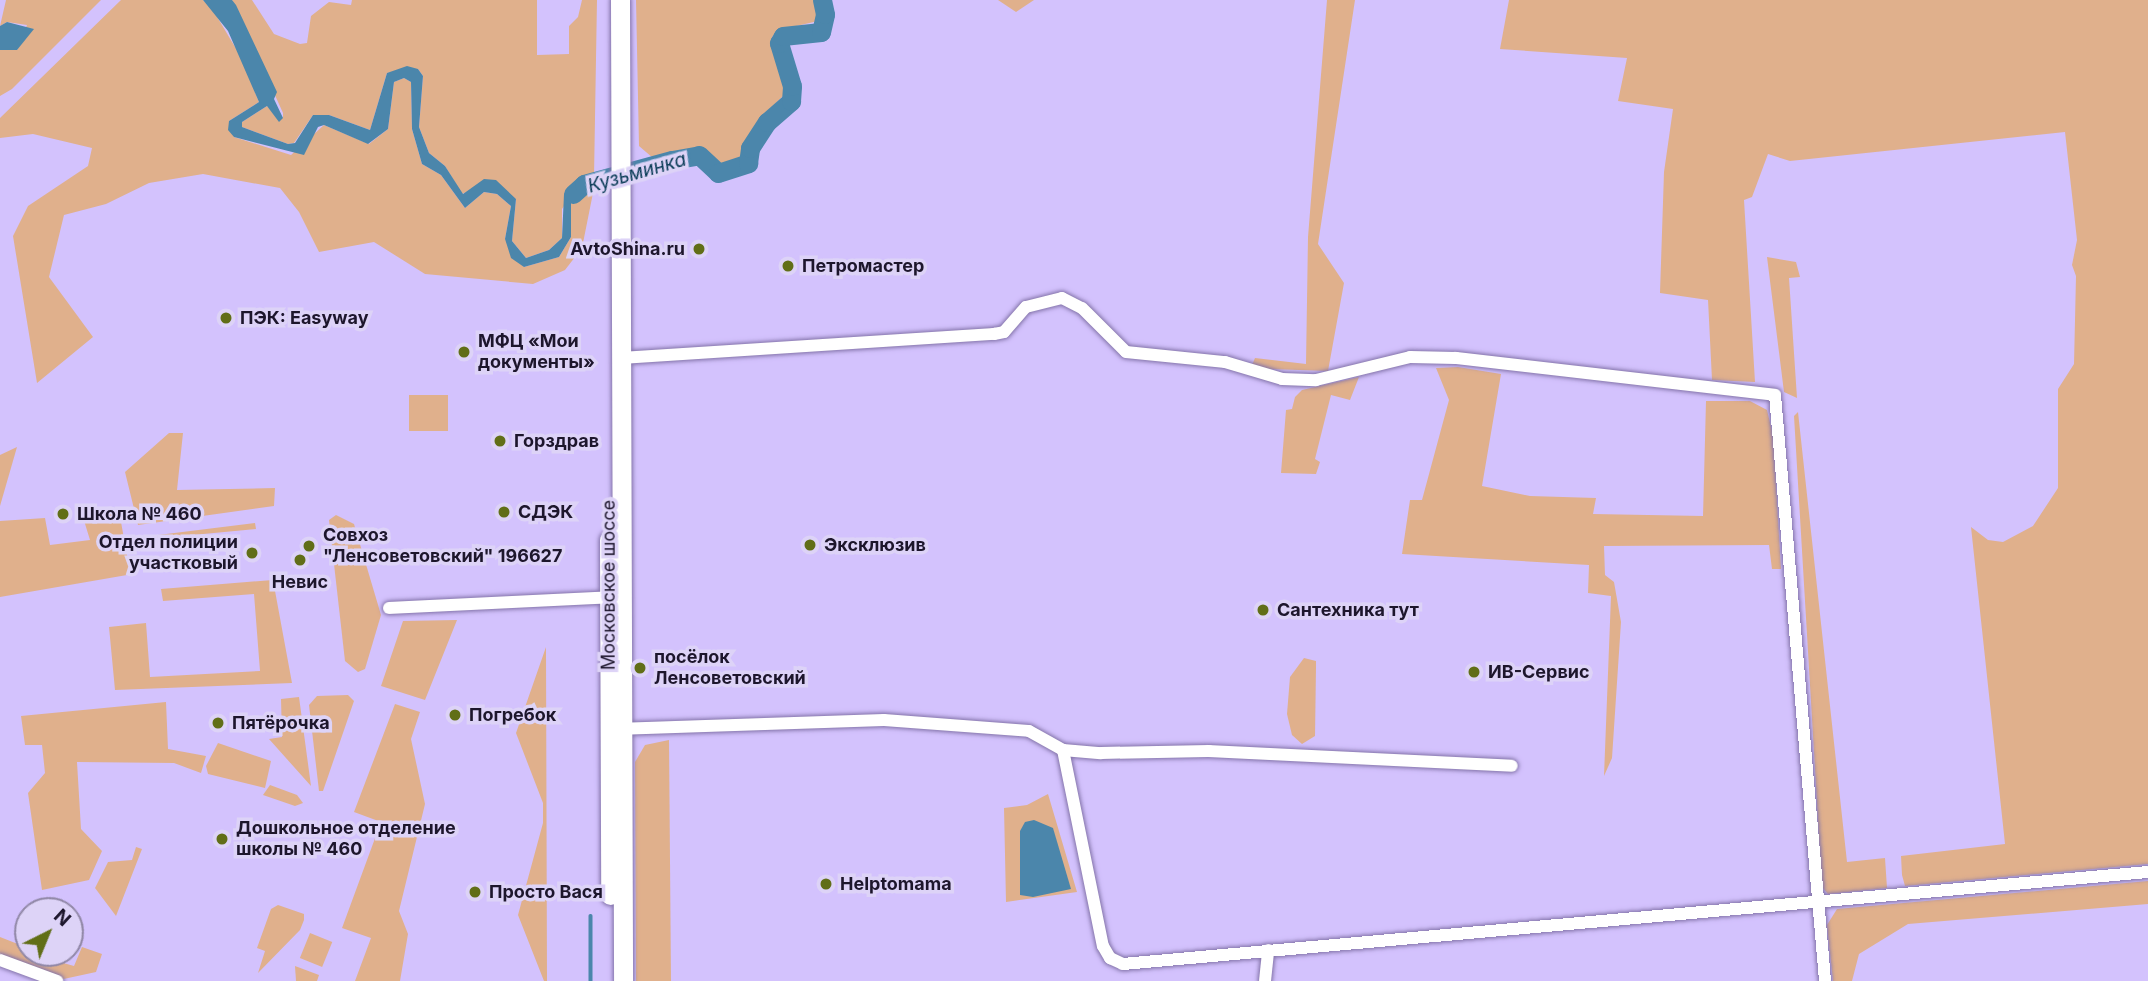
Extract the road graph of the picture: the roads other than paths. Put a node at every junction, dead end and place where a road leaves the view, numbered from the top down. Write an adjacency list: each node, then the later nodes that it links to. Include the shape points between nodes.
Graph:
1 (607, 0): 3 (highway)
2 (620, 0): 3 (highway)
3 (614, 152): 4 (highway)
4 (614, 190): 5 (highway, Московское шоссе); 6 (highway, Московское шоссе)
5 (621, 358): 6 (highway, Московское шоссе); 12 (street, via 994,334 1004,332 1026,307 1062,298 1082,308 1126,352 1225,362 1282,379 1316,380 1410,357 1456,358 1775,395)
6 (615, 596): 7 (street); 8 (highway, Московское шоссе)
7 (389, 608)
8 (616, 729): 9 (street, via 884,720 1029,731); 16 (highway, Московское шоссе); 17 (highway, Московское шоссе)
9 (1063, 750): 10 (street, via 1209,751); 13 (street, via 1103,946 1110,958 1123,964)
10 (1512, 766)
11 (2148, 872): 12 (street)
12 (1816, 902): 13 (street); 19 (street)
13 (1268, 950): 18 (street)
14 (0, 960): 15 (street)
15 (57, 981)
16 (610, 981)
17 (623, 981)
18 (1265, 981)
19 (1825, 981)

